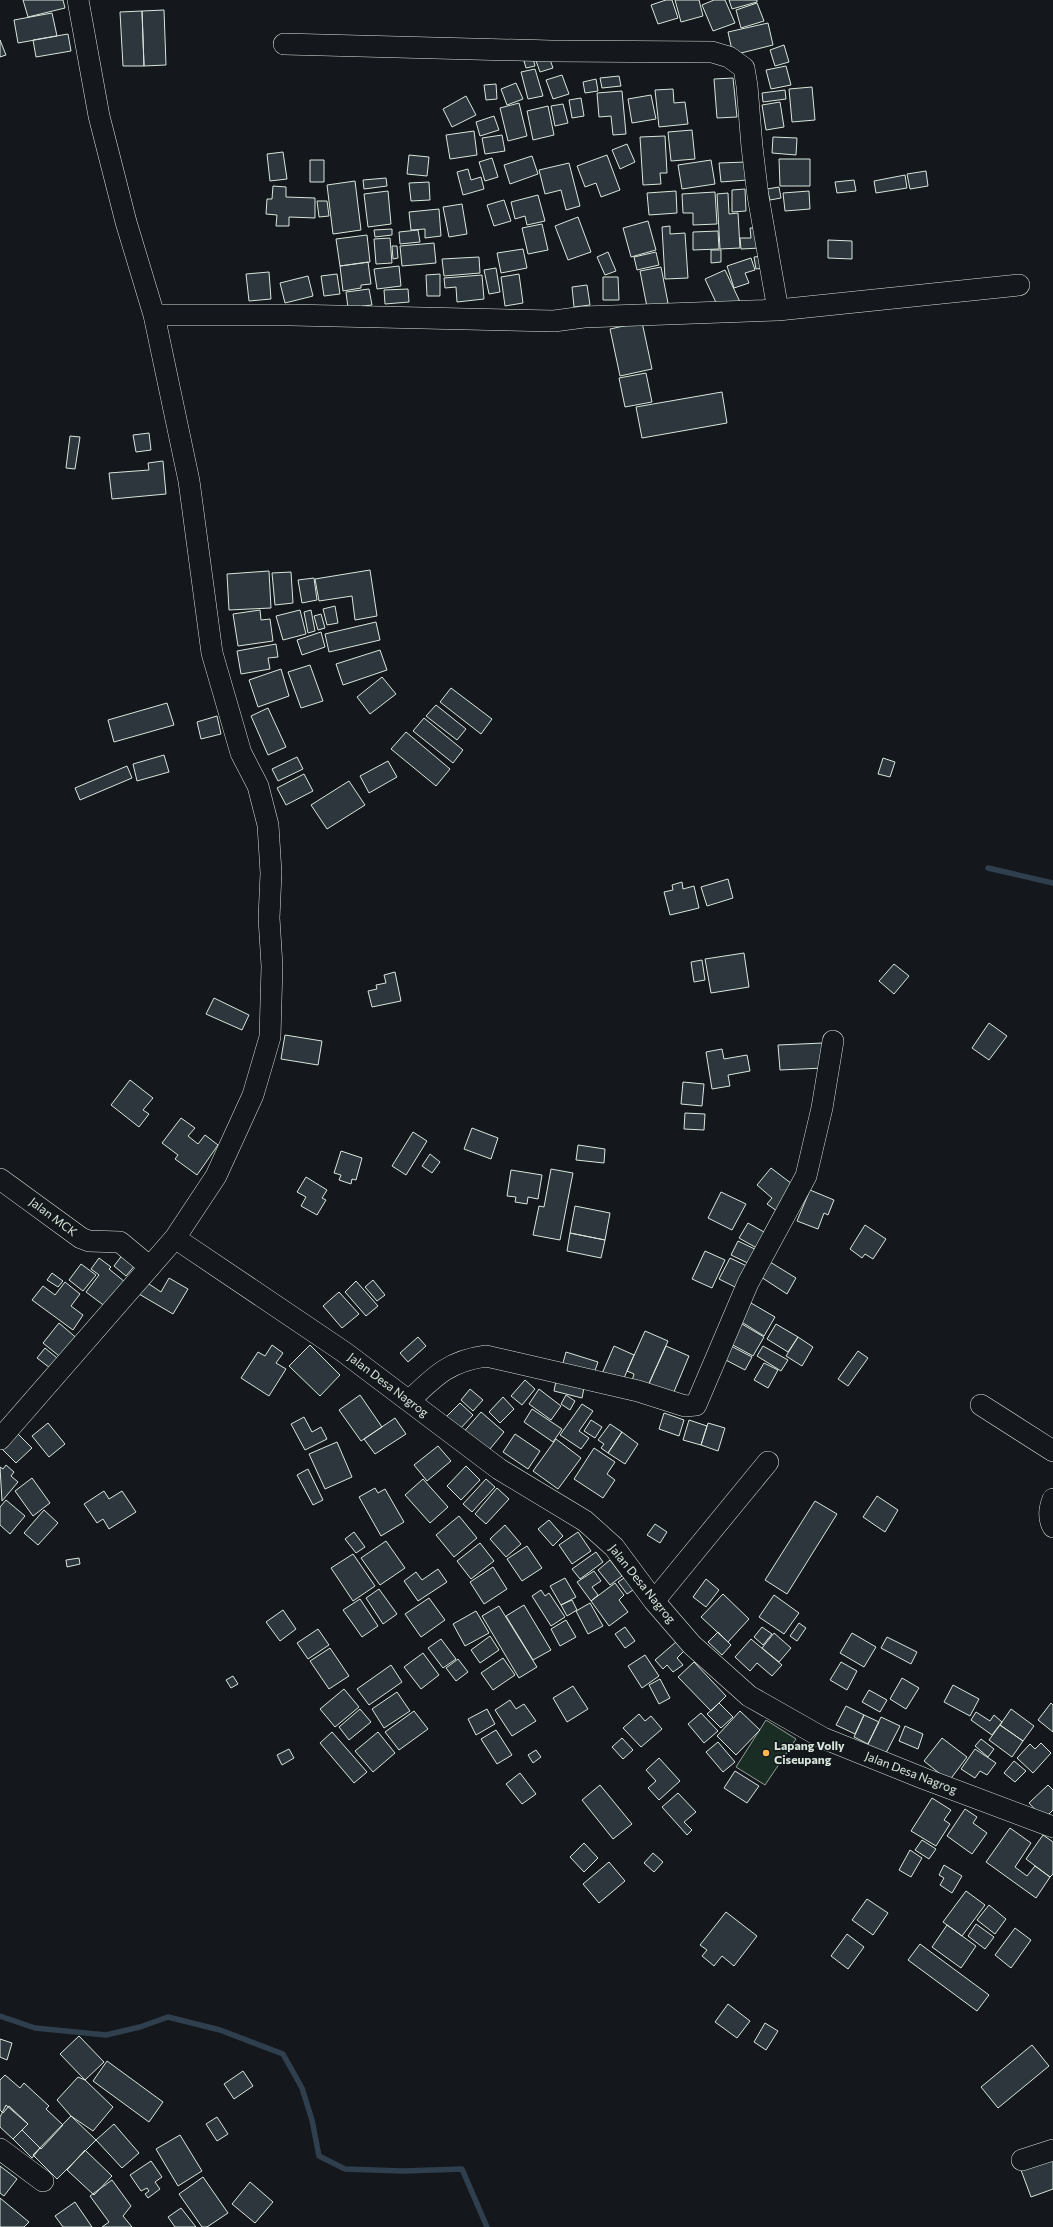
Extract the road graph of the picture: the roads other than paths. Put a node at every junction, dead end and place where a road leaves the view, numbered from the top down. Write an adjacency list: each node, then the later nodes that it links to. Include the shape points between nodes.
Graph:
1 (78, 0): 5 (street, via 99,116 126,222)
2 (284, 44): 4 (street, via 712,52 729,57 744,68 758,196)
3 (1019, 285): 4 (street)
4 (778, 310): 5 (street, via 584,317 554,321 292,315)
5 (154, 315): 8 (street, via 189,481 212,654 241,753 258,786 268,825 272,873 269,918 272,966 270,1037 253,1095 216,1176)
6 (833, 1041): 10 (street, via 822,1108 806,1176 748,1283 696,1405 685,1406 638,1391 486,1356 465,1359 435,1376)
7 (0, 1180): 9 (street, Jalan MCK, via 82,1238 89,1241 120,1242)
8 (175, 1238): 9 (street); 10 (street, Jalan Desa Nagrog, via 344,1352)
9 (150, 1267): 12 (street)
10 (409, 1401): 17 (street, Jalan Desa Nagrog, via 499,1469 585,1521 614,1547)
11 (981, 1405): 13 (street)
12 (0, 1439)
13 (1053, 1451)
14 (768, 1462): 17 (street)
15 (1053, 1499): 16 (street, via 1049,1510)
16 (1053, 1527)
17 (654, 1601): 18 (street, Jalan Desa Nagrog, via 692,1645 749,1696 824,1738)
18 (1053, 1827)
19 (0, 2149): 22 (street)
20 (1053, 2150): 21 (street)
21 (1022, 2160)
22 (43, 2181)

